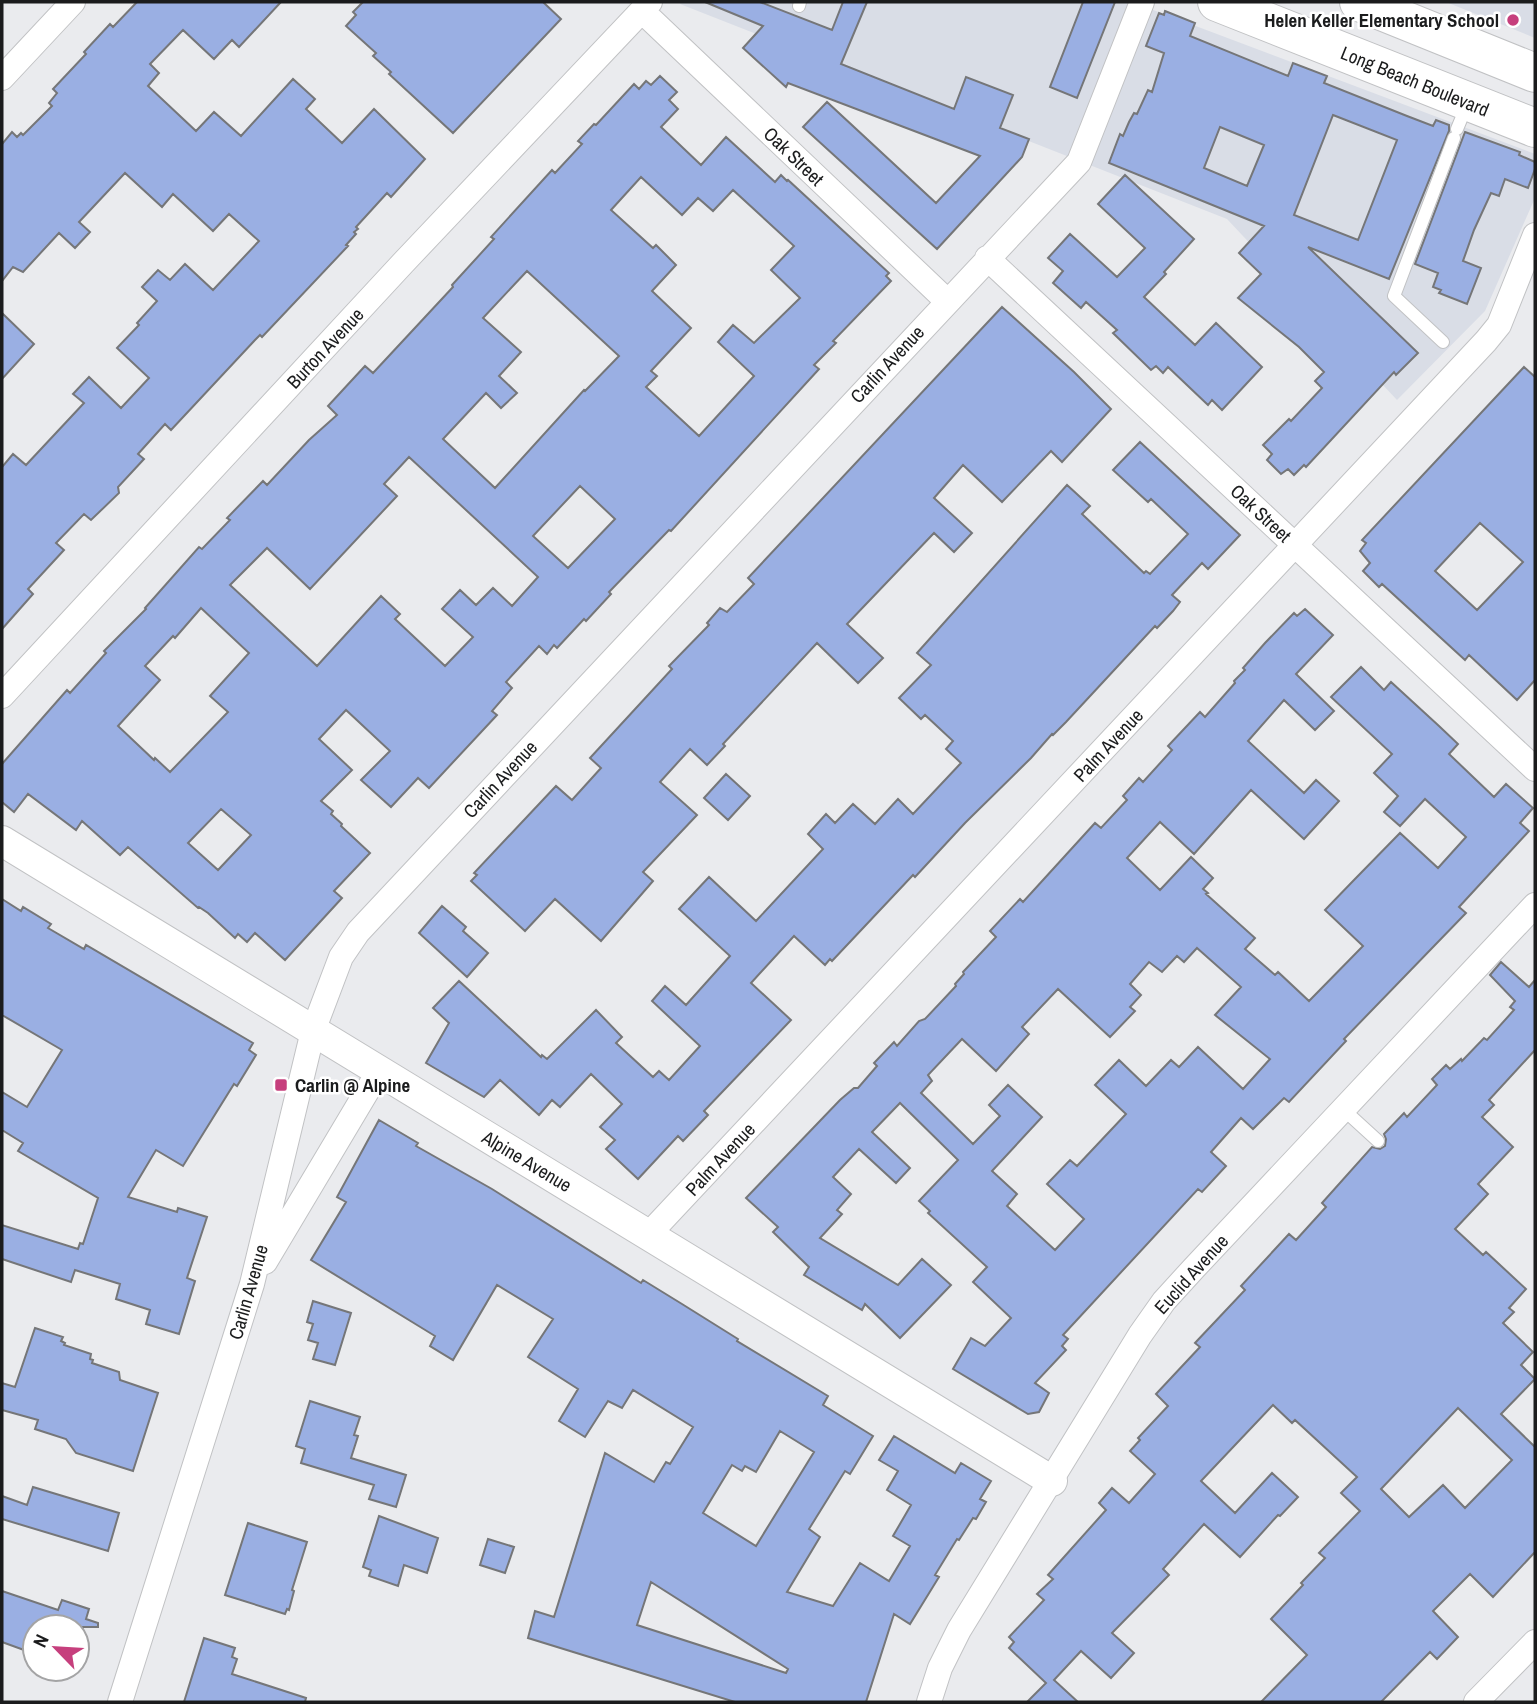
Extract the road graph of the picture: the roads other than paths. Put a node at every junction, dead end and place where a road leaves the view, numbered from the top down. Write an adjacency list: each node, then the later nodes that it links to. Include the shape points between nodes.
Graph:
1 (73, 2): 7 (street)
2 (1142, 2): 11 (street, Carlin Avenue, via 1079,162)
3 (1217, 2): 8 (main road, Long Beach Boulevard)
4 (1359, 2): 6 (main road)
5 (646, 6): 12 (street, Oak Street); 15 (street, Burton Avenue)
6 (1535, 73)
7 (2, 78)
8 (1460, 123): 9 (main road, Long Beach Boulevard); 13 (lane, via 1394,296)
9 (1535, 128)
10 (1535, 234): 14 (street, Palm Avenue, via 1496,328)
11 (987, 258): 12 (street, Carlin Avenue); 14 (street, Oak Street)
12 (947, 301): 19 (street, Carlin Avenue, via 358,932 341,957)
13 (1443, 342)
14 (1294, 544): 16 (street, Oak Street); 23 (street, Palm Avenue)
15 (2, 696)
16 (1535, 769)
17 (2, 841): 19 (street, Alpine Avenue)
18 (1535, 905): 21 (street, Euclid Avenue)
19 (313, 1031): 20 (street, Alpine Avenue); 24 (street, Carlin Avenue)
20 (379, 1071): 23 (street, Alpine Avenue); 24 (street)
21 (1343, 1109): 22 (lane); 25 (street, Euclid Avenue, via 1158,1310)
22 (1378, 1141)
23 (648, 1235): 25 (street, Alpine Avenue)
24 (253, 1284): 27 (street, Carlin Avenue)
25 (1052, 1481): 28 (street, Euclid Avenue, via 958,1630)
26 (1535, 1642): 29 (street)
27 (120, 1702)
28 (929, 1702)
29 (1476, 1702)

